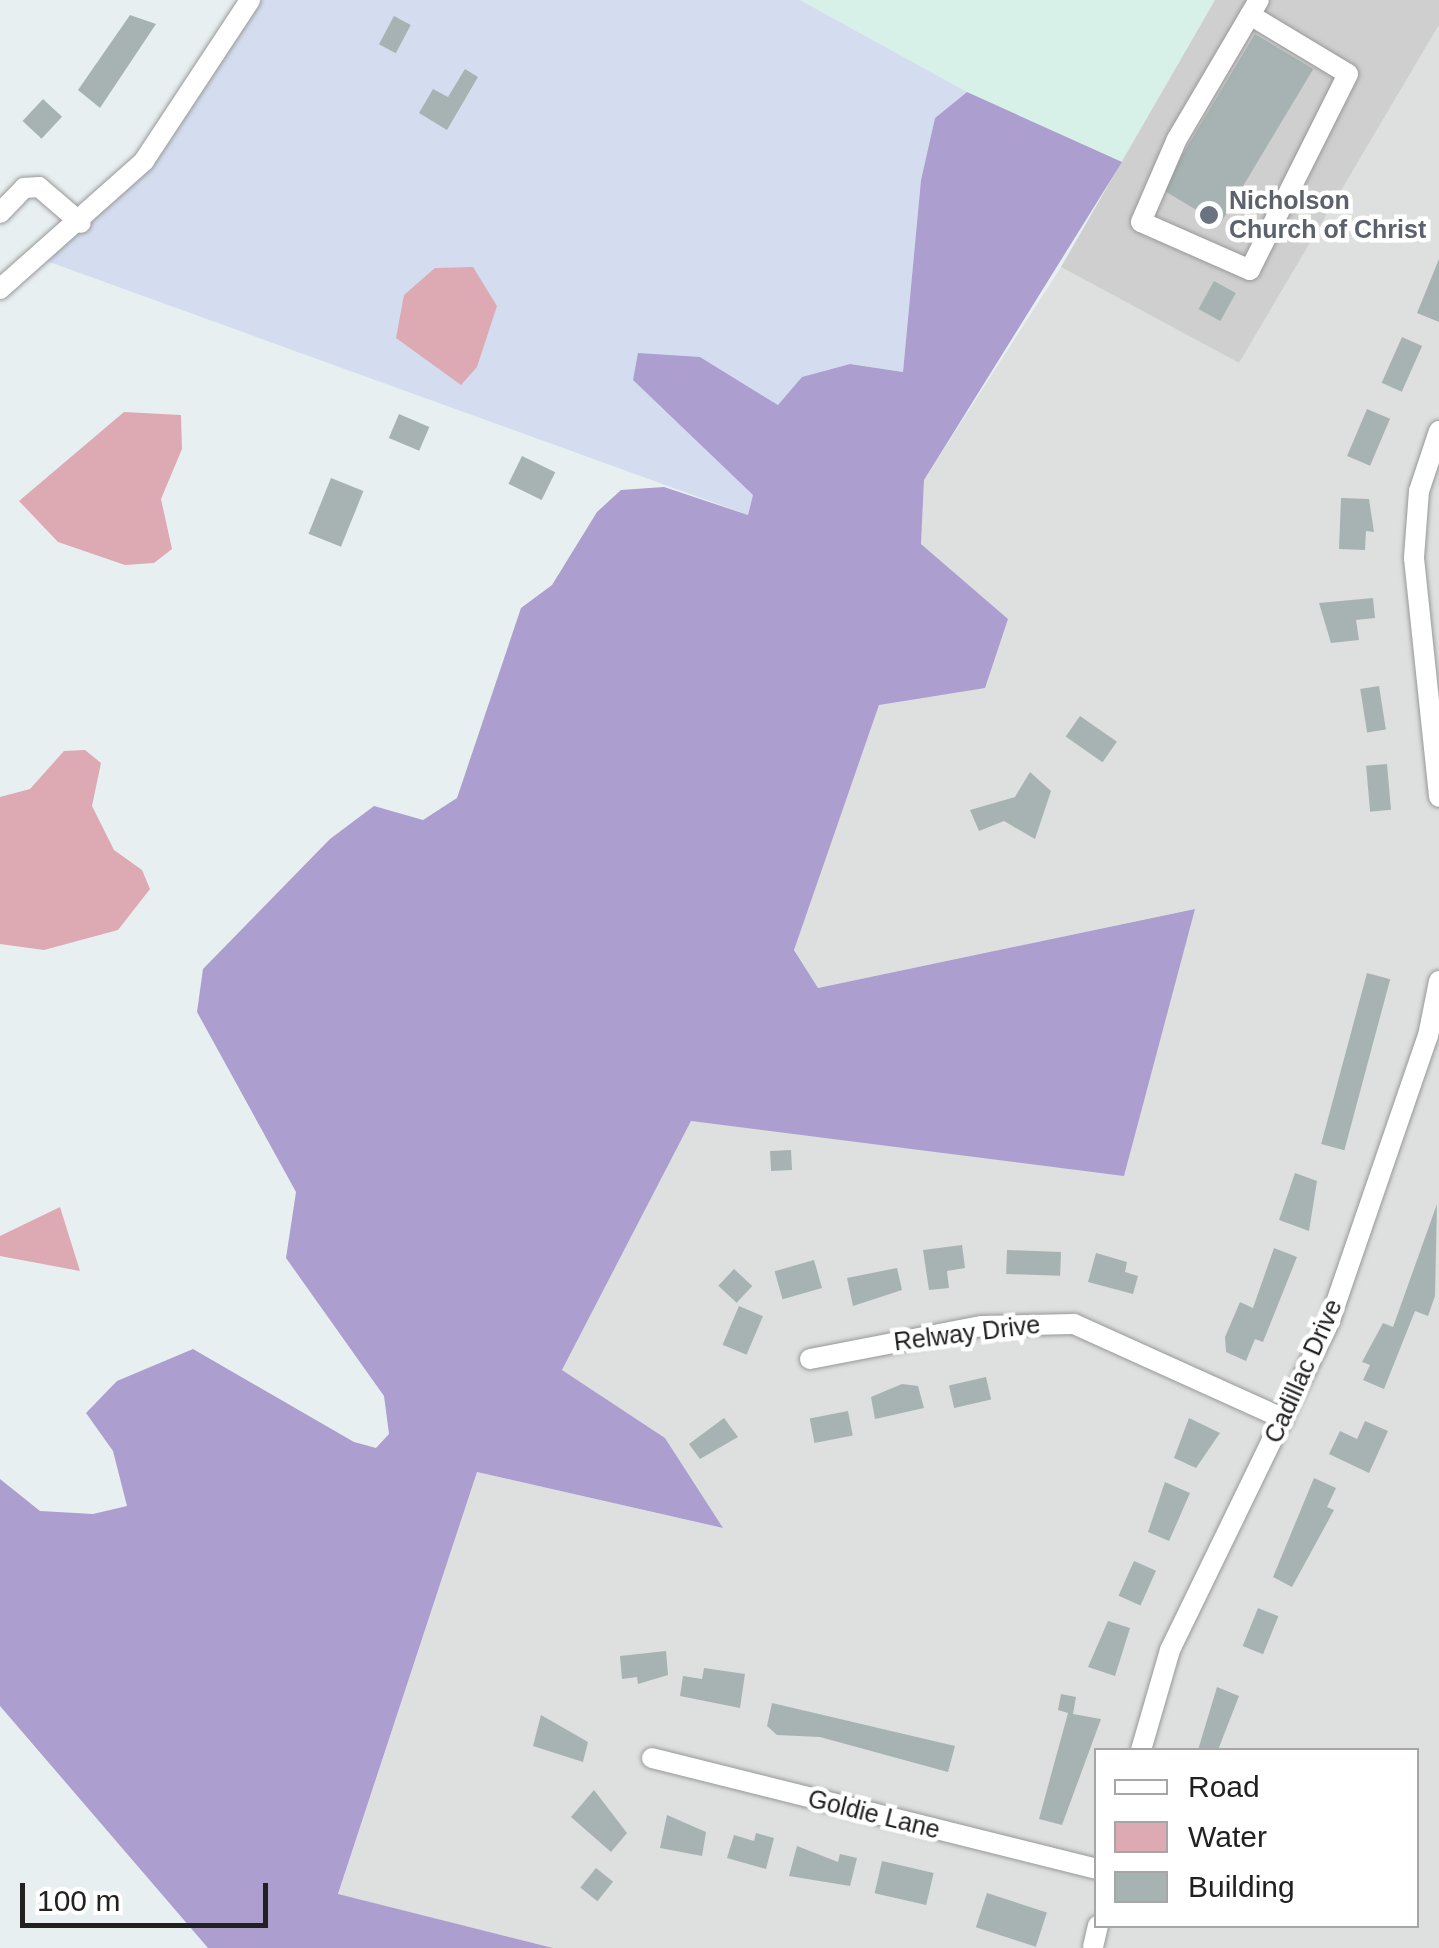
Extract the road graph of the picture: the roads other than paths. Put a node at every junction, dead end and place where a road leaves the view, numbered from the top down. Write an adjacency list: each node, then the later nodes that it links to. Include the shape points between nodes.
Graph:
1 (250, 0): 4 (street, via 178,116)
2 (1254, 8): 2 (street, via 1177,139 1141,222 1250,270 1348,74)
3 (0, 212): 4 (street, via 24,188 40,187)
4 (81, 224): 5 (street)
5 (0, 289)
6 (1439, 431): 7 (street, via 1420,491 1414,558)
7 (1439, 798)
8 (1439, 982): 10 (street, Cadillac Drive, via 1372,1201)
9 (810, 1360): 10 (street, Relway Drive, via 982,1326 1074,1324)
10 (1284, 1419): 11 (street, Cadillac Drive, via 1170,1650)
11 (1142, 1748)
12 (652, 1758): 13 (street, Goldie Lane)
13 (1094, 1868)

